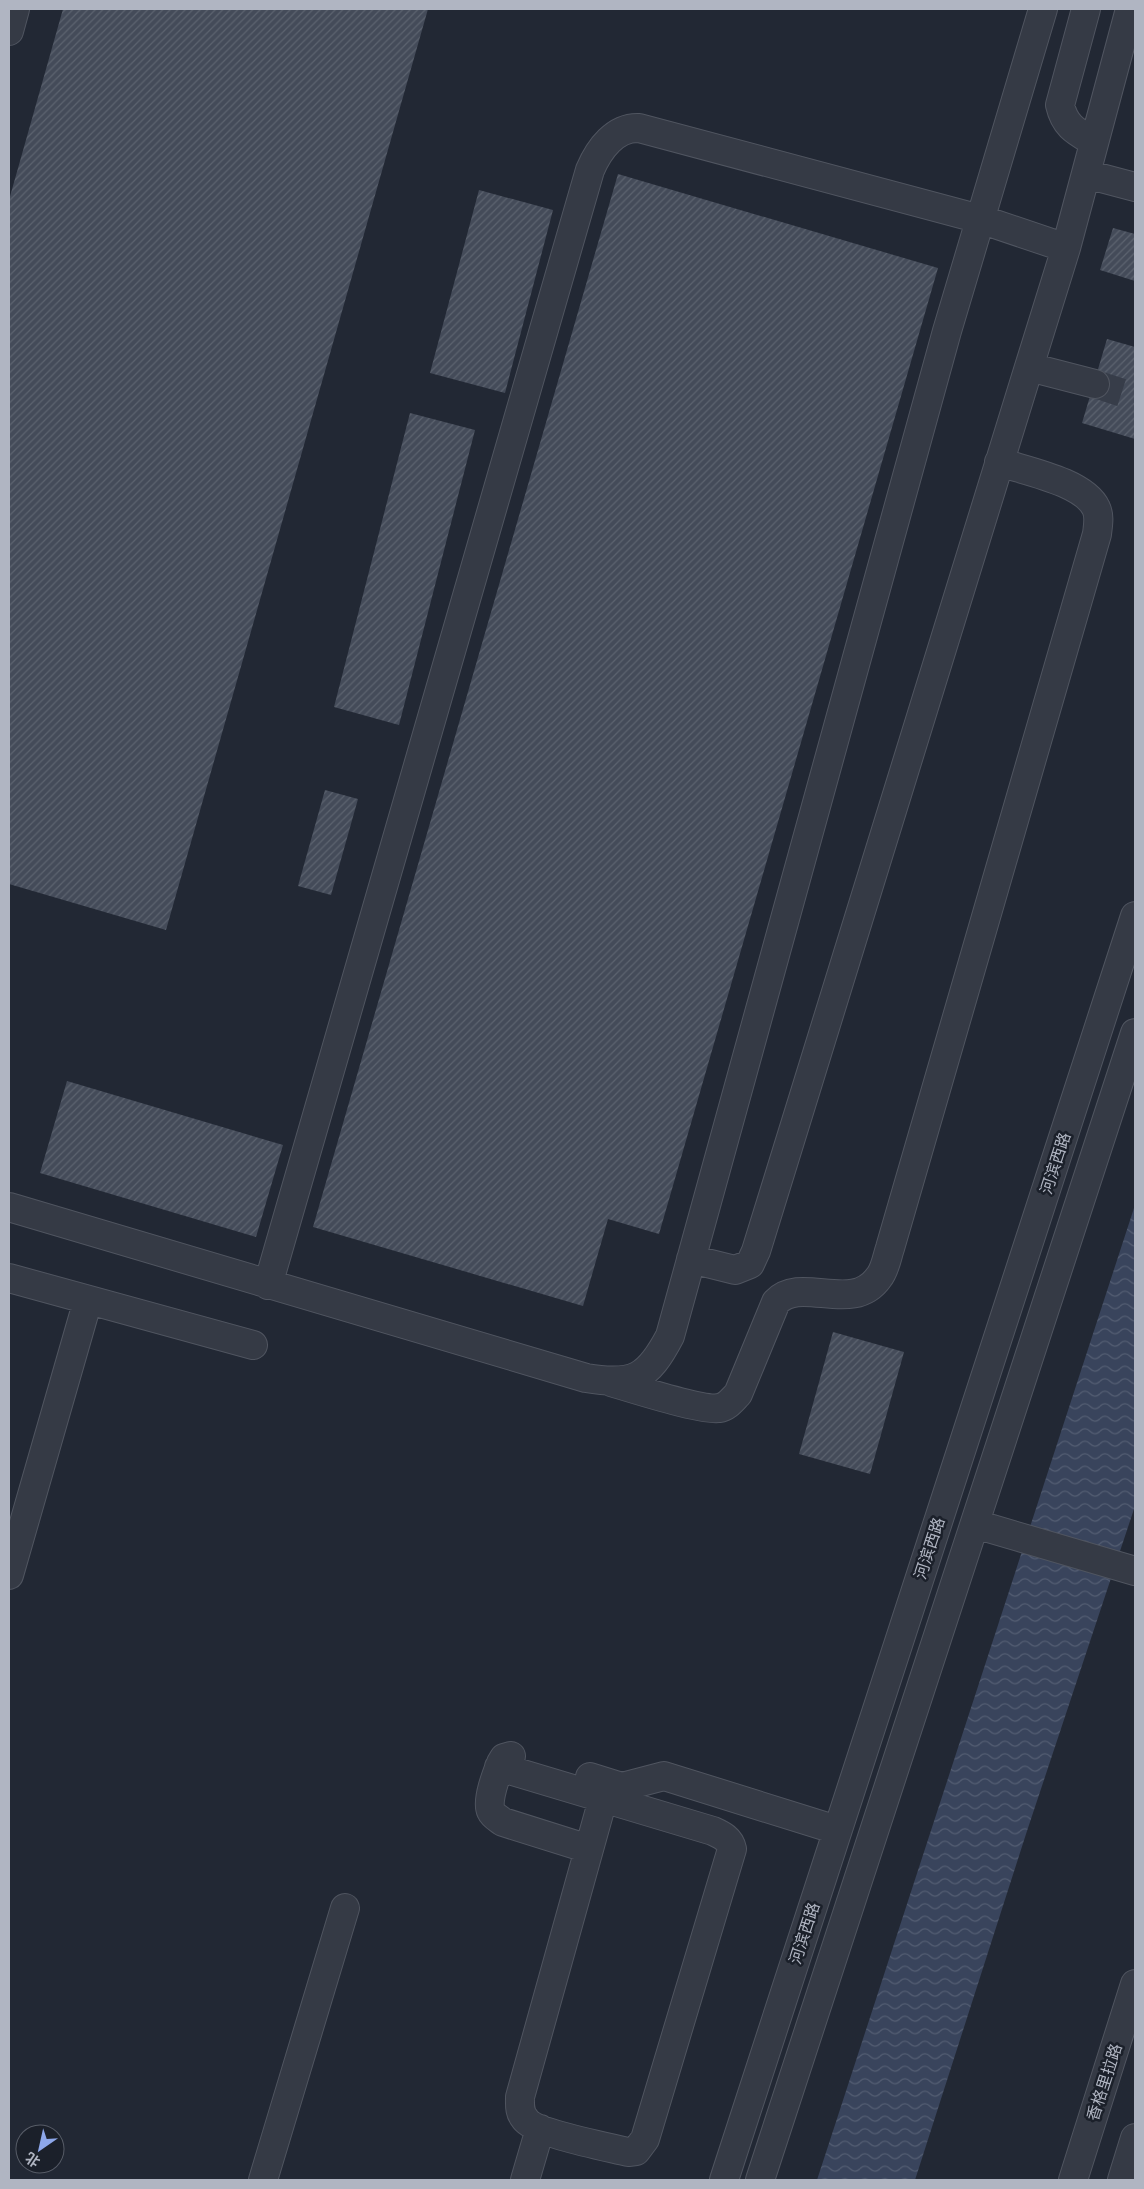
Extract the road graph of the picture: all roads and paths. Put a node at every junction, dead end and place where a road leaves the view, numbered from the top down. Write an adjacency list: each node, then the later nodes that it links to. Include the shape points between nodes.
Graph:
1 (15, 9): 5 (street)
2 (1043, 9): 9 (street)
3 (1086, 9): 6 (street, via 1060,105 1063,118 1073,129)
4 (1130, 9): 6 (street)
5 (9, 31)
6 (1094, 142): 7 (street)
7 (1086, 174): 8 (street); 10 (street)
8 (1135, 187)
9 (980, 219): 10 (street); 17 (street); 19 (street, via 639,128 622,130 598,154 590,170)
10 (1066, 248): 11 (street)
11 (1029, 367): 12 (street); 13 (street)
12 (1095, 384)
13 (999, 462): 17 (street, via 756,1251 750,1264 735,1270); 22 (street, via 1076,487 1096,508 1099,519 1097,534 879,1277 869,1287 852,1294 802,1292 782,1295 776,1302 738,1394 719,1408)
14 (1135, 916): 28 (street, 河滨西路)
15 (1135, 1033): 23 (street)
16 (9, 1207): 19 (street)
17 (691, 1259): 22 (street, via 670,1336 658,1358 646,1372)
18 (9, 1278): 20 (street)
19 (268, 1285): 22 (street, via 564,1372)
20 (88, 1300): 21 (street); 25 (street)
21 (253, 1345)
22 (612, 1382)
23 (975, 1524): 24 (street); 37 (street)
24 (1133, 1570)
25 (9, 1575)
26 (499, 1767): 27 (street); 28 (street, via 504,1758 514,1755 622,1787 664,1776); 29 (street, via 489,1803 496,1817)
27 (603, 1799): 29 (street); 32 (street, via 713,1831 724,1836 732,1849 642,2145 636,2151 628,2152)
28 (837, 1830): 36 (street, 河滨西路)
29 (588, 1849): 32 (street, via 520,2097 525,2119)
30 (344, 1908): 34 (street)
31 (1135, 1984): 38 (street, 香格里拉路)
32 (540, 2129): 35 (street)
33 (1135, 2138): 39 (street)
34 (263, 2180)
35 (525, 2180)
36 (724, 2180)
37 (760, 2180)
38 (1073, 2180)
39 (1122, 2180)

